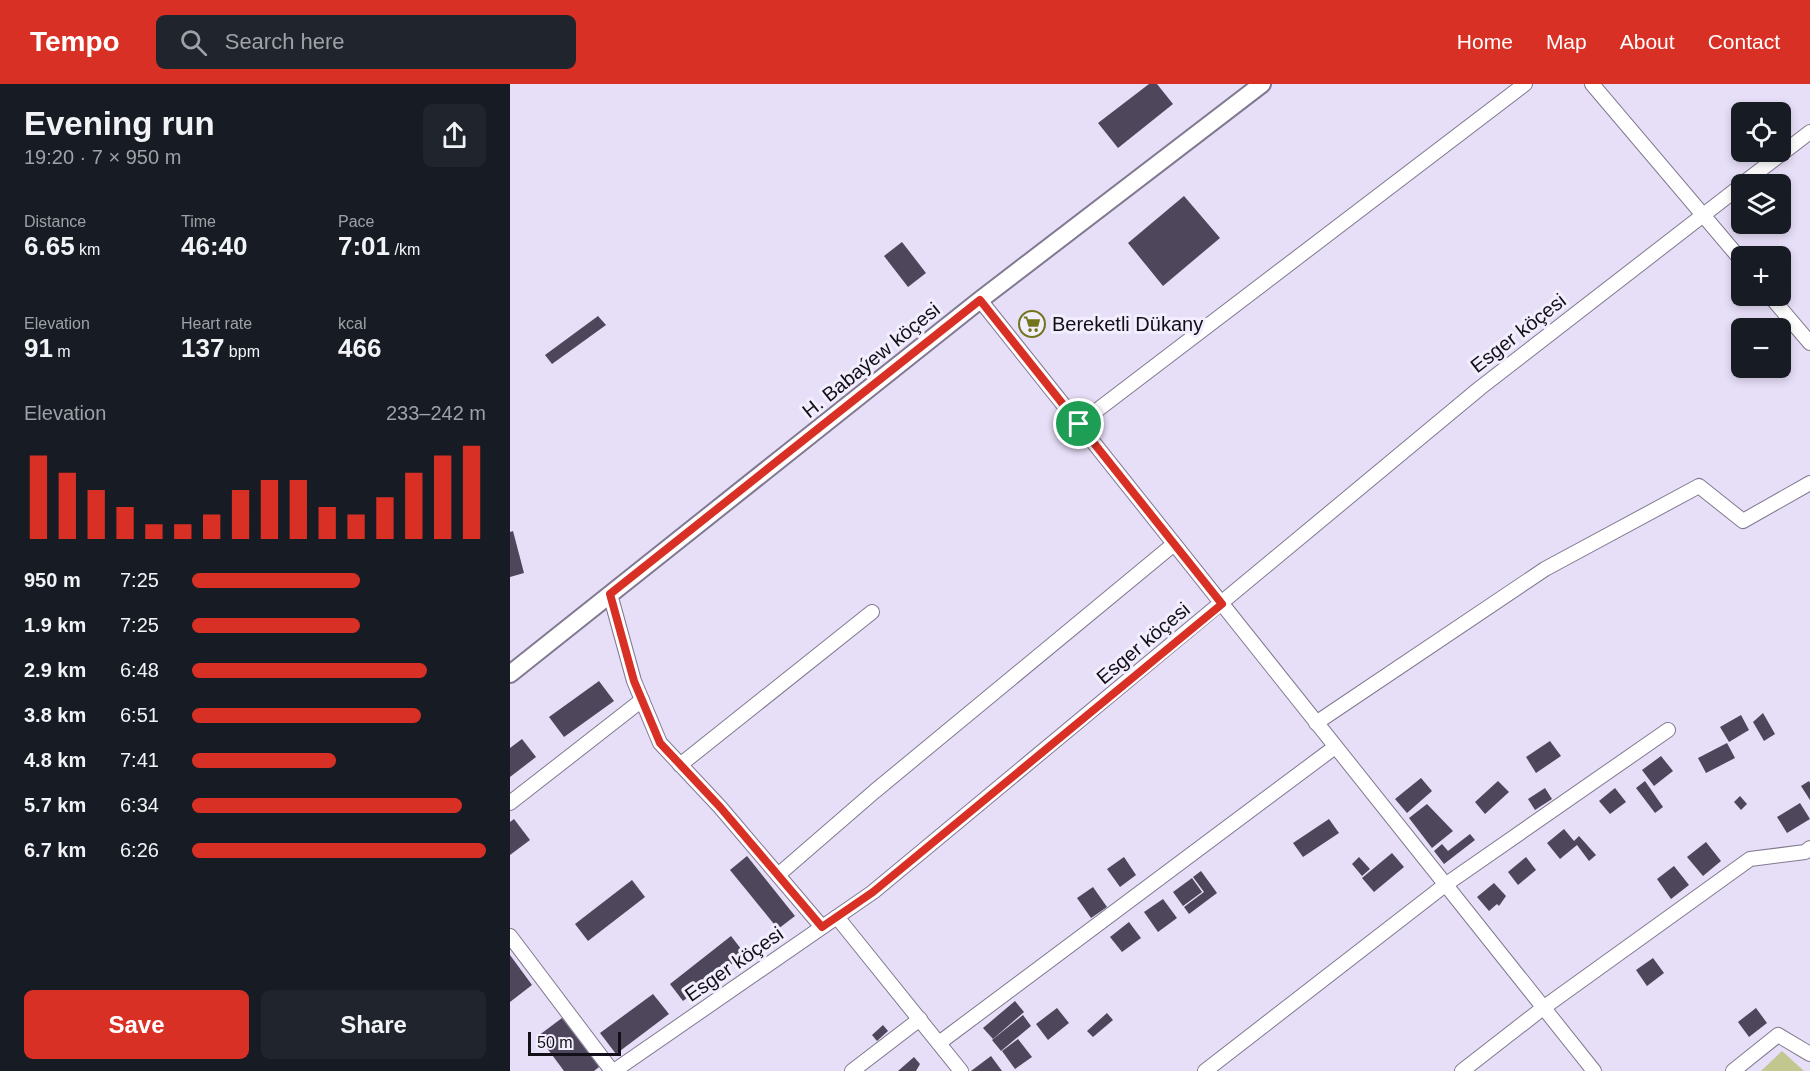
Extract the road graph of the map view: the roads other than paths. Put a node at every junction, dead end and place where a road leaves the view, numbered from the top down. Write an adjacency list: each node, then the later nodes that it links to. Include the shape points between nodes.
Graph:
1 (1262, 84): 9 (street, H. Babaýew köçesi)
2 (1525, 84): 12 (street)
3 (1592, 84): 7 (street)
4 (1810, 132): 5 (street, Esger köçesi)
5 (1756, 174)
6 (1731, 193): 7 (street, Esger köçesi)
7 (1703, 215): 8 (street); 16 (street, Esger köçesi, via 1480,388)
8 (1731, 248)
9 (980, 300): 12 (street); 15 (street, H. Babaýew köçesi)
10 (1779, 306): 11 (street)
11 (1810, 343)
12 (1079, 424): 14 (street)
13 (1810, 483): 20 (street, via 1743,521 1699,486 1545,569)
14 (1174, 544): 16 (street); 26 (street, via 875,790)
15 (610, 594): 18 (street, H. Babaýew köçesi); 19 (street)
16 (1222, 604): 20 (street); 28 (street, Esger köçesi, via 873,892)
17 (872, 612): 23 (street)
18 (510, 674)
19 (642, 700): 23 (street, via 660,743); 24 (street)
20 (1316, 723): 22 (street)
21 (1668, 730): 27 (street)
22 (1335, 747): 27 (street); 33 (street)
23 (681, 765): 26 (street)
24 (510, 803)
25 (1810, 848): 31 (street, via 1805,852 1750,859)
26 (778, 875): 29 (street)
27 (1445, 885): 31 (street); 38 (street)
28 (837, 917): 29 (street, Esger köçesi); 32 (street)
29 (822, 927): 35 (street, Esger köçesi)
30 (510, 936): 35 (street)
31 (1543, 1008): 39 (street); 40 (street)
32 (920, 1019): 33 (street); 36 (street)
33 (939, 1042): 37 (street)
34 (1810, 1054): 41 (street, via 1778,1035)
35 (613, 1071)
36 (852, 1071)
37 (961, 1071)
38 (1205, 1071)
39 (1462, 1071)
40 (1594, 1071)
41 (1733, 1071)

